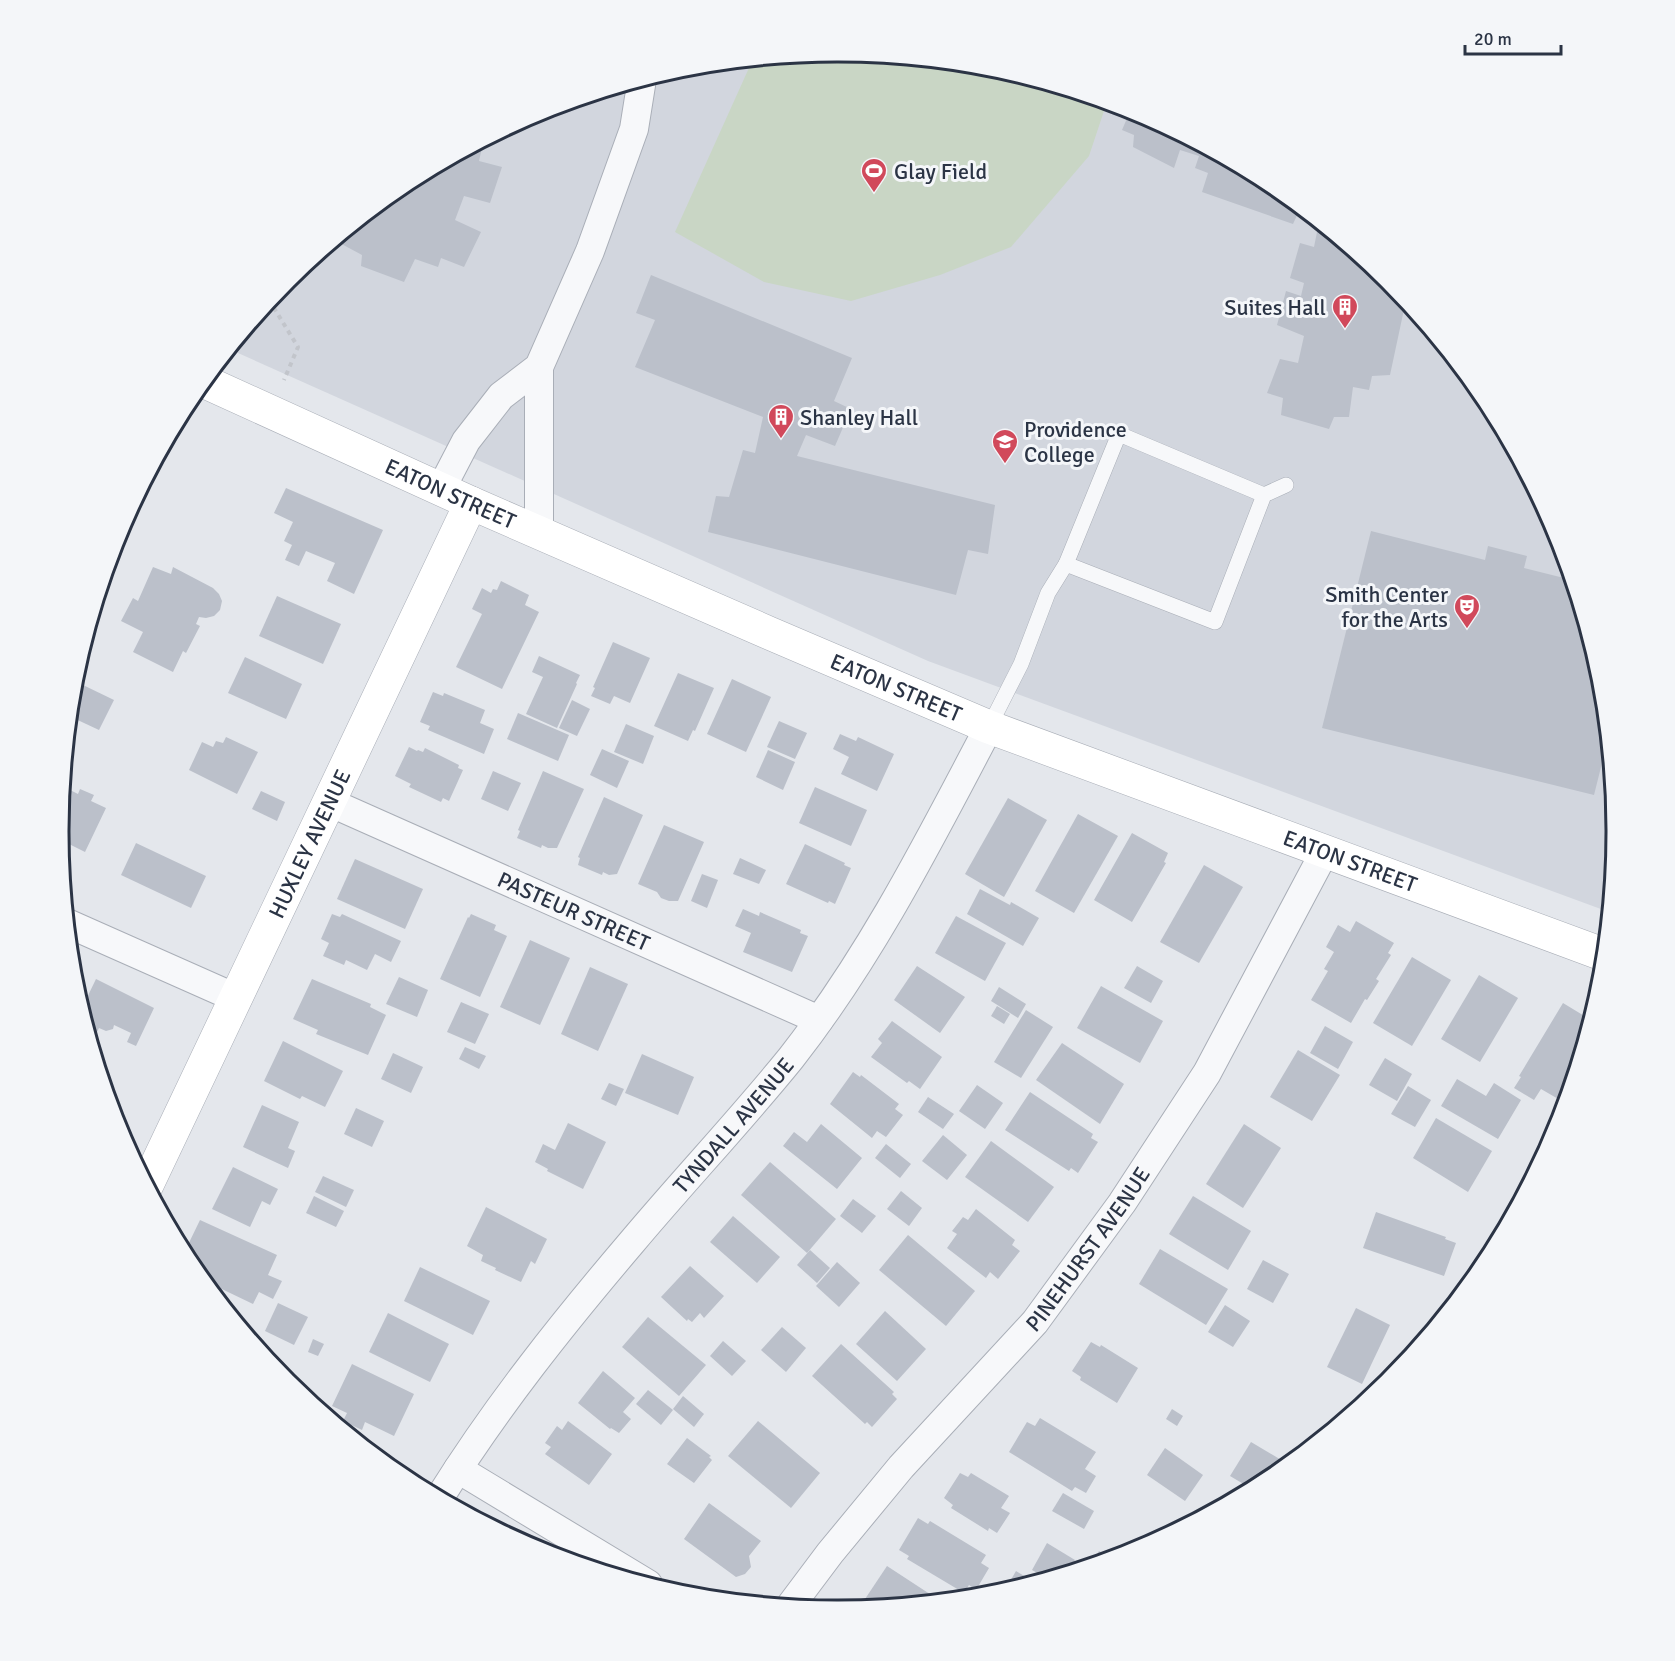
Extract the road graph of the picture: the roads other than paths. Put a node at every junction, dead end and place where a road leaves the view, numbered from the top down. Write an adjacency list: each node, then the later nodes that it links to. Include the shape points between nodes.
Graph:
1 (641, 87): 2 (street, via 634,129 590,251)
2 (539, 367): 5 (street, via 501,396 466,441); 8 (street)
3 (211, 385): 5 (street, EATON STREET)
4 (1286, 485): 6 (lane)
5 (441, 489): 7 (street, EATON STREET)
6 (1264, 495): 9 (lane, via 1215,622); 9 (lane, via 1119,434)
7 (471, 503): 8 (street, EATON STREET); 11 (street, HUXLEY AVENUE)
8 (539, 532): 10 (street, EATON STREET)
9 (1066, 564): 10 (lane, via 1048,593 1021,664)
10 (989, 727): 12 (street, EATON STREET); 16 (street, TYNDALL AVENUE, via 904,887)
11 (329, 802): 15 (street, HUXLEY AVENUE); 16 (street, PASTEUR STREET)
12 (1325, 851): 14 (street, EATON STREET); 21 (street, PINEHURST AVENUE, via 1207,1073 1122,1203 1035,1322 901,1467)
13 (75, 926): 15 (street)
14 (1597, 952)
15 (236, 998): 17 (street, HUXLEY AVENUE)
16 (819, 1020): 18 (street, TYNDALL AVENUE, via 559,1329)
17 (151, 1177)
18 (458, 1469): 19 (street, TYNDALL AVENUE); 20 (street)
19 (444, 1491)
20 (622, 1568)
21 (796, 1598)

